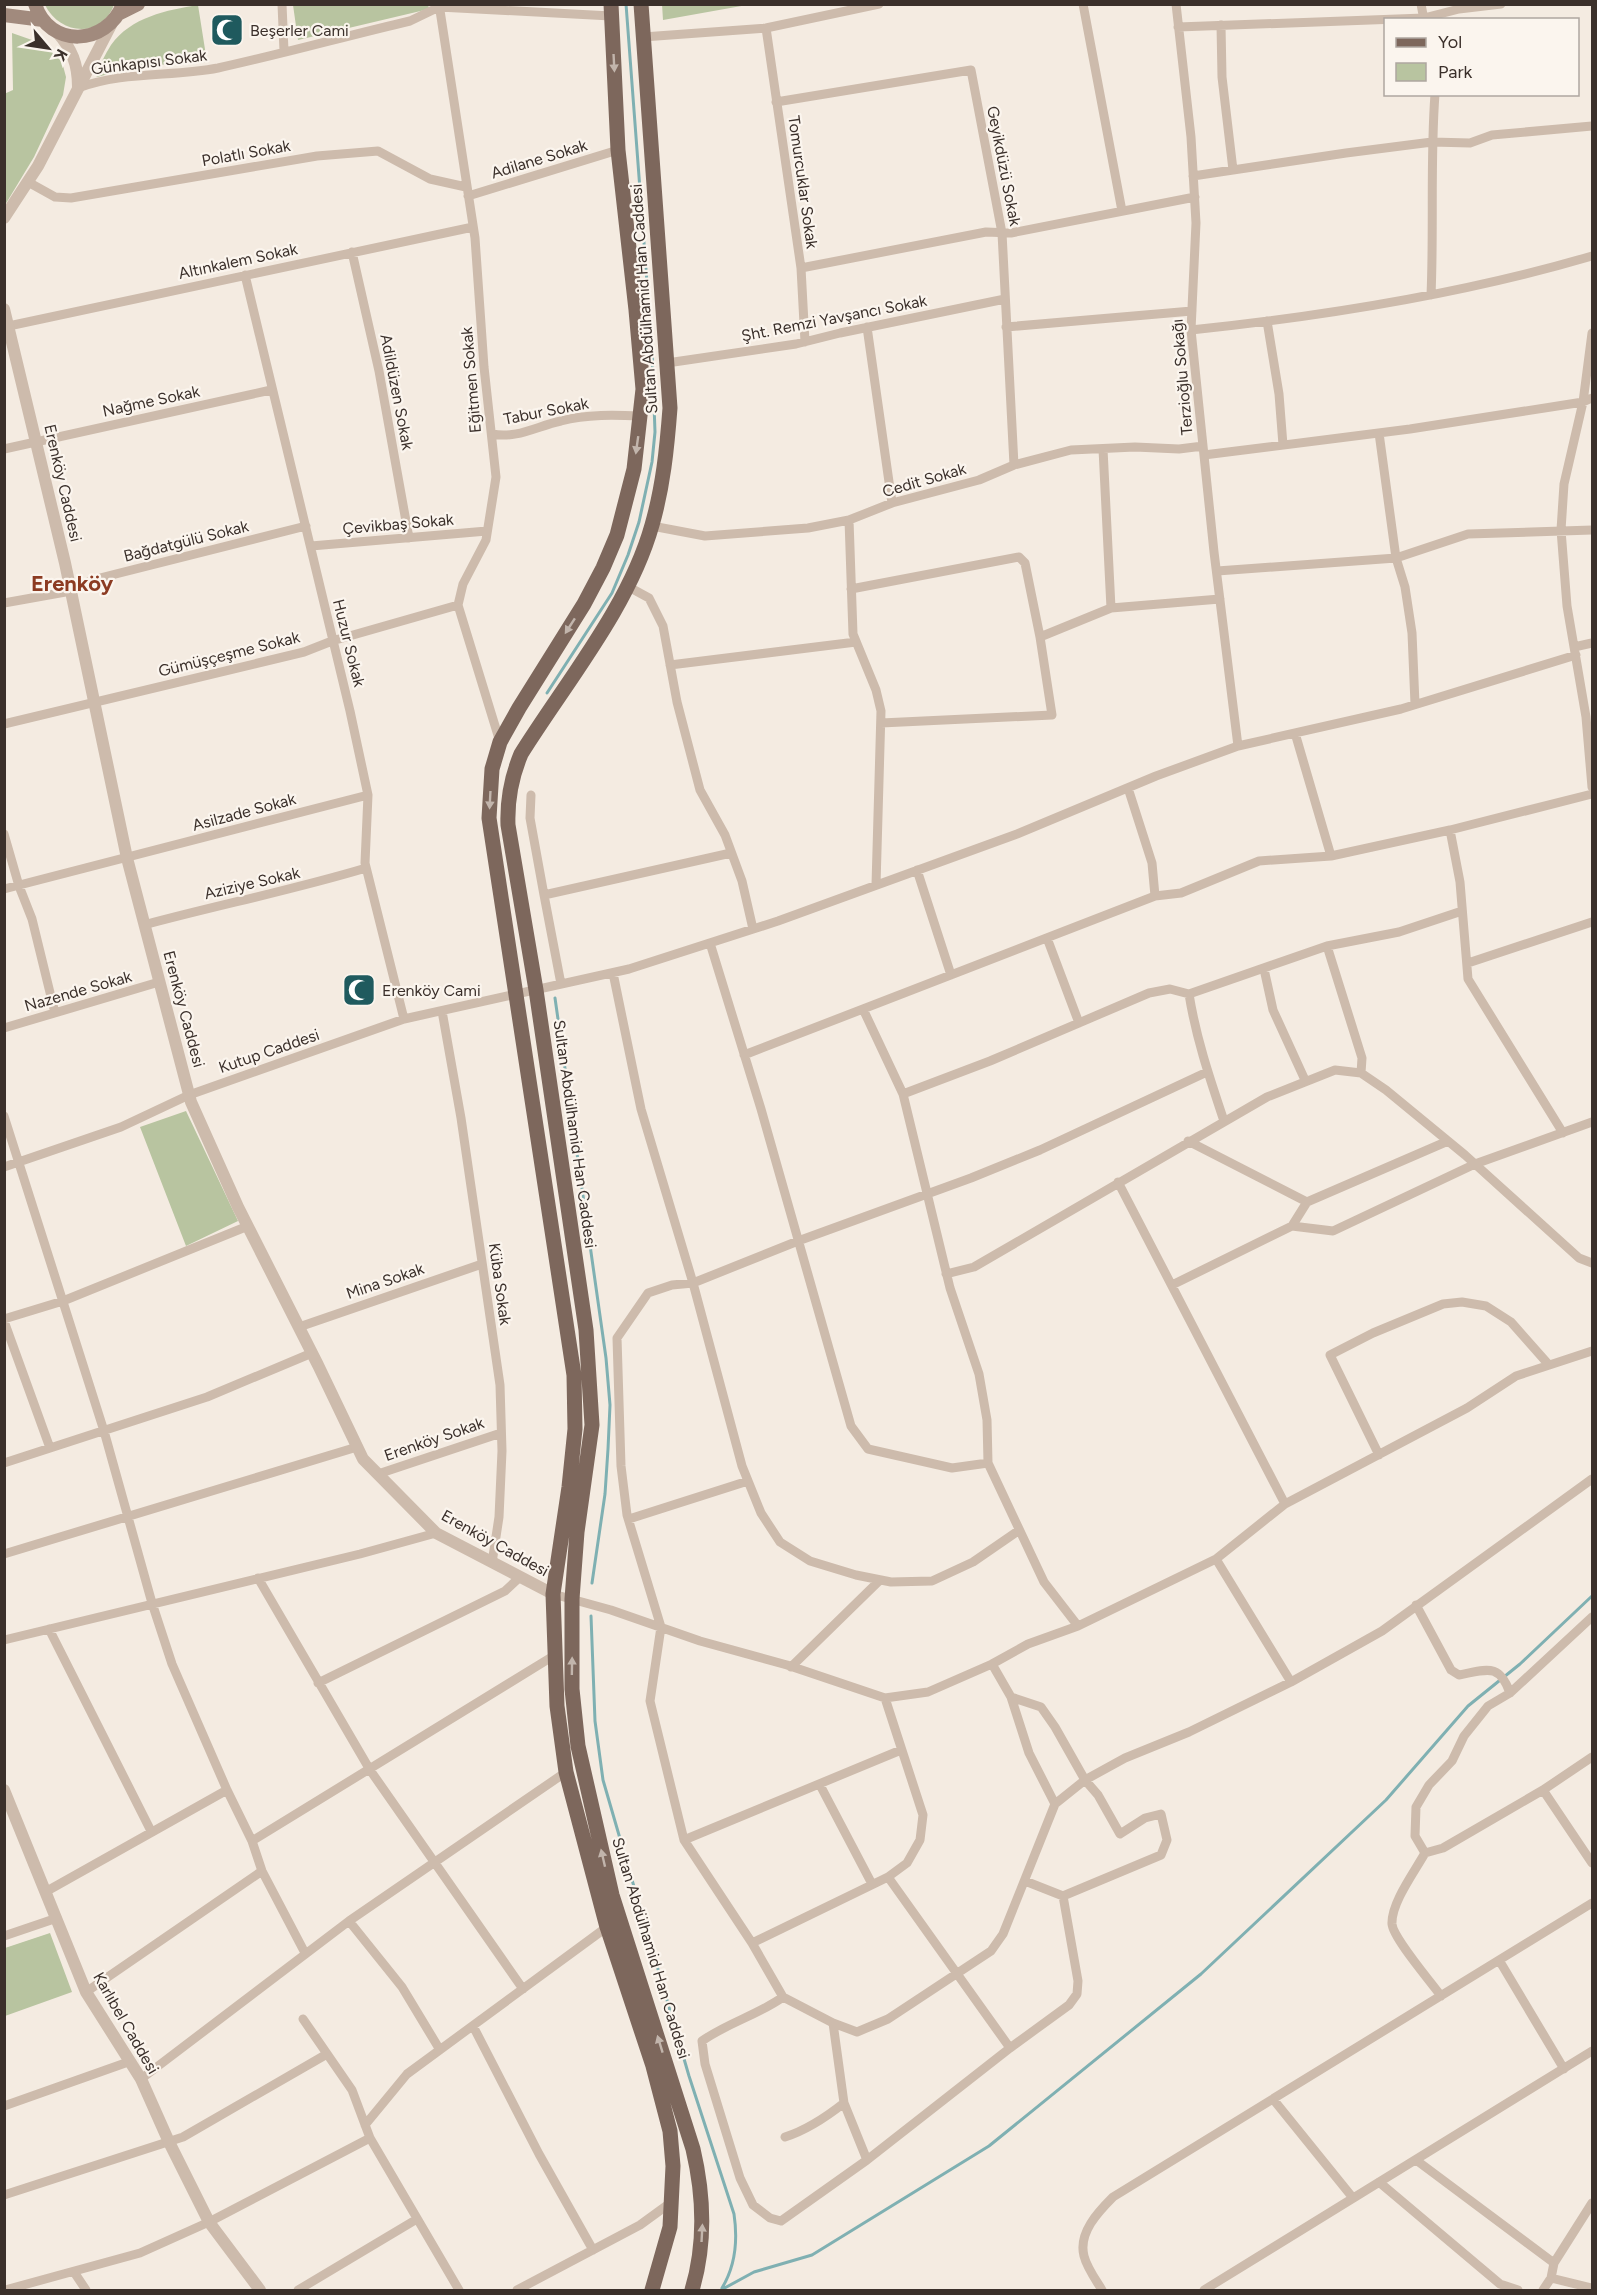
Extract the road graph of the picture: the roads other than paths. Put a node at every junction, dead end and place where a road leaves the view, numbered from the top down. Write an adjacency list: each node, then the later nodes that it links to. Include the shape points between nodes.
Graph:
1 (35, 4): 14 (main road)
2 (138, 4): 10 (main road)
3 (282, 4): 22 (street)
4 (641, 4): 21 (main road, Sultan Abdülhamid Han Caddesi)
5 (879, 4): 19 (street)
6 (1083, 4): 34 (street)
7 (1176, 4): 18 (street, Terzioğlu Sokağı)
8 (1501, 4): 13 (street)
9 (439, 6): 11 (street, Günkapısı Sokak); 22 (street, Günkapısı Sokak, via 410,21); 32 (street, Eğitmen Sokak)
10 (122, 9): 16 (main road)
11 (611, 10): 28 (main road, Sultan Abdülhamid Han Caddesi, one-way to 28)
12 (4, 15): 14 (main road)
13 (1428, 18)
14 (43, 20): 20 (main road)
15 (1384, 20): 17 (street)
16 (111, 25): 20 (main road, via 86,37); 23 (street)
17 (1221, 25): 18 (street); 29 (street, via 1222,77)
18 (1178, 27): 30 (street, Terzioğlu Sokağı)
19 (766, 28): 21 (street); 25 (street, Tomurcuklar Sokak)
20 (57, 32): 23 (street, via 72,53)
21 (643, 37): 53 (main road, Sultan Abdülhamid Han Caddesi)
22 (284, 51): 23 (street, Günkapısı Sokak, via 216,68 153,74)
23 (78, 88): 31 (street)
24 (1435, 96): 27 (street)
25 (776, 102): 37 (street, Geyikdüzü Sokak, via 971,70); 40 (street, Tomurcuklar Sokak)
26 (1593, 126): 27 (street, via 1492,135 1470,143)
27 (1432, 142): 29 (street); 42 (street)
28 (618, 150): 32 (street, Adilane Sokak); 57 (main road, Sultan Abdülhamid Han Caddesi, via 643,389)
29 (1233, 170): 30 (street)
30 (1193, 176): 33 (street, Terzioğlu Sokağı)
31 (28, 182): 32 (street, Polatlı Sokak, via 55,197 71,198 317,156 378,151 430,179); 35 (street)
32 (467, 191): 36 (street, Eğitmen Sokak)
33 (1195, 197): 34 (street); 45 (street, Terzioğlu Sokağı)
34 (1122, 211): 37 (street)
35 (4, 218)
36 (473, 227): 38 (street, Altınkalem Sokak); 59 (street, Eğitmen Sokak)
37 (1002, 233): 40 (street, via 986,232); 43 (street, Geyikdüzü Sokak)
38 (352, 252): 41 (street, Altınkalem Sokak); 73 (street, Adildüzen Sokak, via 379,371)
39 (1593, 256): 42 (street)
40 (801, 268): 52 (street, Tomurcuklar Sokak)
41 (245, 275): 47 (street, Altınkalem Sokak); 54 (street, Huzur Sokak)
42 (1431, 295): 46 (street)
43 (1005, 299): 48 (street, Şht. Remzi Yavşancı Sokak); 49 (street, Geyikdüzü Sokak)
44 (4, 309): 47 (street, Erenköy Caddesi)
45 (1192, 311): 49 (street); 50 (street, Terzioğlu Sokağı)
46 (1267, 321): 50 (street); 61 (street)
47 (7, 326): 60 (street, Erenköy Caddesi)
48 (867, 327): 52 (street, Şht. Remzi Yavşancı Sokak); 66 (street)
49 (1006, 327): 65 (street, Geyikdüzü Sokak)
50 (1191, 330): 64 (street, Terzioğlu Sokağı)
51 (1593, 333): 56 (street)
52 (805, 342): 53 (street, Şht. Remzi Yavşancı Sokak)
53 (667, 363): 69 (main road, Sultan Abdülhamid Han Caddesi, via 668,442)
54 (271, 390): 60 (street, Nağme Sokak); 68 (street, Huzur Sokak)
55 (1593, 398): 56 (street, Cedit Sokak)
56 (1583, 402): 58 (street, Cedit Sokak); 70 (street, via 1564,484)
57 (641, 416): 59 (street, Tabur Sokak, via 561,420 504,437); 95 (main road, Sultan Abdülhamid Han Caddesi, one-way to 95, via 626,502 603,568)
58 (1379, 432): 61 (street, Cedit Sokak); 75 (street)
59 (492, 434): 72 (street, Eğitmen Sokak, via 496,477)
60 (36, 441): 62 (street, Nağme Sokak); 79 (street, Erenköy Caddesi)
61 (1283, 445): 64 (street, Cedit Sokak)
62 (4, 449)
63 (1103, 449): 64 (street, Cedit Sokak); 65 (street, Cedit Sokak, via 1071,450); 83 (street)
64 (1204, 450): 76 (street, Terzioğlu Sokağı)
65 (1014, 465): 66 (street, Cedit Sokak, via 979,480)
66 (892, 503): 67 (street, Cedit Sokak)
67 (849, 520): 69 (street, Cedit Sokak, via 808,528 705,536); 78 (street)
68 (306, 526): 74 (street, Huzur Sokak); 79 (street, Bağdatgülü Sokak, via 92,580)
69 (652, 526): 77 (main road, Sultan Abdülhamid Han Caddesi)
70 (1561, 530): 71 (street); 75 (street, via 1468,534); 88 (street)
71 (1593, 530)
72 (487, 531): 73 (street, Çevikbaş Sokak); 82 (street, Eğitmen Sokak, via 463,584)
73 (409, 538): 74 (street, Çevikbaş Sokak)
74 (311, 546): 85 (street, Huzur Sokak)
75 (1396, 558): 76 (street); 91 (street, via 1412,633)
76 (1216, 571): 80 (street, Terzioğlu Sokağı)
77 (627, 586): 89 (street, via 649,598 663,626); 127 (main road, Sultan Abdülhamid Han Caddesi, via 521,754 512,781 508,825)
78 (851, 589): 84 (street, via 1018,557 1025,563); 86 (street)
79 (71, 591): 81 (street, Bağdatgülü Sokak); 90 (street, Erenköy Caddesi)
80 (1220, 599): 83 (street); 96 (street, Terzioğlu Sokağı)
81 (4, 603)
82 (458, 605): 85 (street, Gümüşçeşme Sokak); 95 (street)
83 (1111, 608): 84 (street)
84 (1040, 637): 92 (street, via 1052,715)
85 (332, 641): 90 (street, Gümüşçeşme Sokak, via 304,652); 100 (street, Huzur Sokak)
86 (856, 642): 89 (street); 92 (street, via 876,690)
87 (1593, 643): 88 (street, Kutup Caddesi)
88 (1575, 651): 91 (street, Kutup Caddesi); 97 (street, via 1587,717)
89 (670, 665): 104 (street, via 700,790)
90 (94, 702): 93 (street, Gümüşçeşme Sokak); 106 (street, Erenköy Caddesi)
91 (1415, 704): 94 (street, Kutup Caddesi)
92 (881, 723): 110 (street)
93 (4, 724)
94 (1295, 733): 96 (street, Kutup Caddesi); 105 (street)
95 (500, 742): 129 (main road, Sultan Abdülhamid Han Caddesi, one-way to 129, via 492,769 489,818)
96 (1238, 746): 98 (street, Kutup Caddesi)
97 (1593, 787)
98 (1128, 788): 108 (street, Kutup Caddesi); 113 (street, via 1152,863)
99 (1593, 794): 102 (street)
100 (368, 795): 106 (street, Asilzade Sokak); 107 (street, Huzur Sokak)
101 (531, 795): 112 (street, via 530,819)
102 (1450, 830): 105 (street); 114 (street)
103 (4, 834): 109 (street)
104 (731, 853): 112 (street); 117 (street)
105 (1331, 856): 113 (street, via 1259,861 1181,893)
106 (127, 858): 109 (street, Asilzade Sokak); 116 (street, Erenköy Caddesi)
107 (366, 868): 116 (street, Aziziye Sokak, via 316,884); 133 (street, Huzur Sokak)
108 (917, 870): 110 (street, Kutup Caddesi); 124 (street)
109 (19, 885): 111 (street, Asilzade Sokak); 132 (street, via 32,919)
110 (876, 885): 117 (street, Kutup Caddesi)
111 (4, 889)
112 (544, 895): 126 (street)
113 (1155, 896): 118 (street)
114 (1462, 911): 120 (street, via 1399,932); 121 (street)
115 (1593, 922): 121 (street)
116 (144, 925): 125 (street, Erenköy Caddesi)
117 (753, 929): 119 (street, Kutup Caddesi)
118 (1047, 938): 124 (street); 134 (street)
119 (710, 943): 123 (street, Kutup Caddesi); 136 (street)
120 (1327, 946): 122 (street); 138 (street, via 1362,1058)
121 (1468, 963): 145 (street, via 1468,979)
122 (1264, 969): 128 (street); 139 (street, via 1273,1010)
123 (613, 973): 126 (street, Kutup Caddesi); 160 (street, via 641,1108)
124 (951, 975): 130 (street)
125 (159, 982): 132 (street, Nazende Sokak); 141 (street, Erenköy Caddesi)
126 (561, 984): 127 (street, Kutup Caddesi)
127 (536, 990): 129 (street, Kutup Caddesi); 190 (main road, Sultan Abdülhamid Han Caddesi, via 586,1330 592,1425)
128 (1190, 994): 134 (street, via 1170,989 1149,993); 137 (street)
129 (515, 995): 131 (street, Kutup Caddesi); 189 (main road, Sultan Abdülhamid Han Caddesi, via 574,1375 575,1429)
130 (863, 1009): 136 (street); 140 (street)
131 (442, 1011): 133 (street, Kutup Caddesi); 158 (street, Küba Sokak)
132 (56, 1013): 135 (street, Nazende Sokak)
133 (404, 1019): 141 (street, Kutup Caddesi)
134 (1079, 1023): 140 (street)
135 (4, 1028)
136 (744, 1055): 156 (street)
137 (1207, 1072): 143 (street); 152 (street, via 1040,1150)
138 (1361, 1072): 139 (street, via 1335,1070); 147 (street)
139 (1305, 1080): 143 (street)
140 (903, 1094): 152 (street)
141 (189, 1095): 148 (street, Kutup Caddesi, via 121,1127); 154 (street, Erenköy Caddesi)
142 (4, 1116): 148 (street)
143 (1224, 1121): 146 (street)
144 (1593, 1122): 145 (street)
145 (1563, 1133): 149 (street)
146 (1188, 1141): 151 (street); 153 (street)
147 (1448, 1141): 149 (street); 153 (street)
148 (20, 1161): 150 (street, Kutup Caddesi); 162 (street)
149 (1475, 1164): 155 (street, via 1333,1231); 157 (street, via 1579,1258)
150 (4, 1167)
151 (1118, 1182): 159 (street, via 974,1267); 161 (street)
152 (928, 1195): 156 (street); 159 (street)
153 (1307, 1202): 155 (street)
154 (248, 1226): 162 (street); 164 (street, Erenköy Caddesi)
155 (1292, 1226): 161 (street)
156 (798, 1241): 160 (street); 174 (street, via 851,1425 868,1449 952,1468)
157 (1593, 1263)
158 (482, 1264): 164 (street, Mina Sokak); 169 (street, Küba Sokak, via 500,1385)
159 (946, 1274): 174 (street, via 979,1374 987,1420)
160 (693, 1283): 177 (street); 180 (street, via 648,1293 617,1338 621,1466)
161 (1172, 1286): 178 (street)
162 (63, 1300): 163 (street); 168 (street)
163 (4, 1320): 171 (street)
164 (299, 1327): 166 (street, Erenköy Caddesi)
165 (1593, 1351): 167 (street)
166 (312, 1353): 168 (street, via 207,1397); 170 (street, Erenköy Caddesi)
167 (1549, 1365): 172 (street, via 1516,1376 1467,1408); 172 (street, via 1511,1322 1486,1306 1462,1302 1443,1304 1330,1355)
168 (104, 1431): 171 (street); 179 (street)
169 (501, 1433): 175 (street, Erenköy Sokak); 185 (street, Küba Sokak, via 499,1517)
170 (357, 1447): 175 (street, Erenköy Caddesi); 179 (street)
171 (50, 1448): 173 (street)
172 (1378, 1455): 178 (street)
173 (4, 1463)
174 (988, 1463): 181 (street)
175 (378, 1474): 182 (street, Erenköy Caddesi)
176 (1593, 1479): 192 (street)
177 (748, 1481): 180 (street); 188 (street, via 761,1513 780,1542 810,1562)
178 (1285, 1504): 184 (street)
179 (127, 1516): 183 (street); 191 (street)
180 (629, 1519): 195 (street)
181 (1018, 1531): 188 (street, via 973,1562 932,1581); 194 (street, via 1044,1582)
182 (435, 1533): 185 (street, Erenköy Caddesi); 187 (street)
183 (4, 1554)
184 (1216, 1559): 194 (street); 201 (street)
185 (492, 1563): 186 (street, Erenköy Caddesi)
186 (520, 1577): 189 (street, Erenköy Caddesi); 202 (street, via 505,1591)
187 (258, 1578): 191 (street); 202 (street)
188 (880, 1580): 200 (street)
189 (553, 1594): 190 (street); 198 (main road, Sultan Abdülhamid Han Caddesi)
190 (572, 1599): 195 (street); 283 (main road, Sultan Abdülhamid Han Caddesi, one-way to 190, via 703,2232 700,2179 612,1895 588,1794 572,1689)
191 (152, 1603): 196 (street); 213 (street, via 172,1664)
192 (1416, 1605): 201 (street, via 1382,1631); 203 (street, via 1451,1670 1459,1675 1491,1669 1502,1676)
193 (1593, 1617): 203 (street)
194 (1078, 1626): 199 (street, via 1028,1644)
195 (661, 1627): 200 (street); 217 (street, via 650,1701)
196 (49, 1629): 197 (street); 216 (street)
197 (4, 1640)
198 (555, 1655): 208 (street); 209 (main road, Sultan Abdülhamid Han Caddesi)
199 (992, 1664): 204 (street); 205 (street, via 928,1692)
200 (791, 1667): 205 (street)
201 (1291, 1682): 210 (street)
202 (318, 1683): 208 (street)
203 (1510, 1693): 219 (street, via 1488,1706 1416,1807 1415,1836)
204 (1011, 1697): 210 (street, via 1041,1707); 215 (street, via 1029,1753)
205 (885, 1698): 206 (street)
206 (901, 1750): 211 (street); 223 (street, via 923,1815 920,1840 907,1863)
207 (1593, 1757): 214 (street)
208 (370, 1770): 218 (street); 220 (street)
209 (566, 1772): 220 (street); 231 (main road, Sultan Abdülhamid Han Caddesi)
210 (1085, 1780): 215 (street); 227 (street, via 1120,1834 1145,1818 1161,1814 1167,1840 1161,1855)
211 (820, 1785): 217 (street); 225 (street)
212 (4, 1790): 226 (street, Karlıbel Caddesi)
213 (227, 1790): 216 (street); 218 (street)
214 (1543, 1790): 219 (street, via 1443,1848); 221 (street)
215 (1055, 1804): 224 (street)
216 (151, 1831): 226 (street)
217 (684, 1840): 233 (street)
218 (252, 1841): 222 (street)
219 (1425, 1853): 239 (street, via 1400,1898 1392,1926)
220 (435, 1863): 230 (street); 237 (street)
221 (1593, 1863)
222 (262, 1871): 234 (street); 238 (street)
223 (888, 1877): 225 (street); 236 (street)
224 (1025, 1881): 227 (street); 236 (street, via 1003,1934 991,1951)
225 (872, 1884): 233 (street)
226 (47, 1892): 229 (street, Karlıbel Caddesi)
227 (1063, 1896): 244 (street, via 1077,1994 1069,2005)
228 (1593, 1903): 235 (street)
229 (57, 1918): 232 (street); 238 (street, Karlıbel Caddesi)
230 (349, 1921): 234 (street); 245 (street, via 402,1987)
231 (607, 1927): 237 (street); 263 (main road, Sultan Abdülhamid Han Caddesi, via 670,2131)
232 (4, 1936)
233 (752, 1943): 240 (street)
234 (305, 1953): 250 (street)
235 (1499, 1960): 239 (street); 249 (street)
236 (957, 1974): 242 (street, via 888,2019 857,2032); 244 (street)
237 (523, 1989): 243 (street)
238 (86, 1992): 248 (street, Karlıbel Caddesi)
239 (1441, 1996): 251 (street)
240 (783, 1997): 242 (street); 258 (street, via 702,2041 705,2064 740,2178 753,2205 781,2221)
241 (303, 2019): 247 (street)
242 (833, 2023): 252 (street)
243 (473, 2026): 245 (street); 267 (street)
244 (1010, 2048): 258 (street)
245 (440, 2050): 254 (street, via 407,2074)
246 (1593, 2051): 249 (street)
247 (327, 2054): 254 (street, via 352,2090); 257 (street)
248 (130, 2061): 250 (street, Karlıbel Caddesi); 253 (street)
249 (1564, 2069): 259 (street)
250 (141, 2079): 257 (street, Karlıbel Caddesi)
251 (1273, 2099): 262 (street); 284 (street, via 1113,2197 1101,2209 1090,2223 1083,2255)
252 (844, 2103): 255 (street, via 802,2132); 258 (street)
253 (4, 2106)
254 (365, 2125): 256 (street)
255 (785, 2137)
256 (370, 2138): 265 (street); 266 (street)
257 (169, 2142): 261 (street); 266 (street, Karlıbel Caddesi)
258 (867, 2160)
259 (1416, 2160): 260 (street); 268 (street)
260 (1380, 2182): 262 (street); 272 (street)
261 (4, 2195)
262 (1353, 2198): 285 (street)
263 (673, 2201): 267 (street, via 640,2225); 269 (main road, Sultan Abdülhamid Han Caddesi)
264 (1593, 2203): 268 (street)
265 (417, 2219): 277 (street); 278 (street)
266 (209, 2222): 270 (street, via 140,2253); 276 (street, Karlıbel Caddesi)
267 (593, 2250): 279 (street)
268 (1554, 2263): 271 (street)
269 (659, 2268): 280 (main road); 281 (main road, Sultan Abdülhamid Han Caddesi); 282 (main road)
270 (74, 2271): 274 (street); 275 (street)
271 (1551, 2278): 273 (street); 288 (street)
272 (1500, 2284): 286 (street); 287 (street)
273 (1593, 2288)
274 (5, 2290)
275 (86, 2290)
276 (260, 2290)
277 (298, 2290)
278 (459, 2290)
279 (517, 2290)
280 (644, 2290)
281 (652, 2290)
282 (657, 2290)
283 (692, 2290)
284 (1102, 2290)
285 (1204, 2290)
286 (1491, 2290)
287 (1518, 2290)
288 (1544, 2290)

